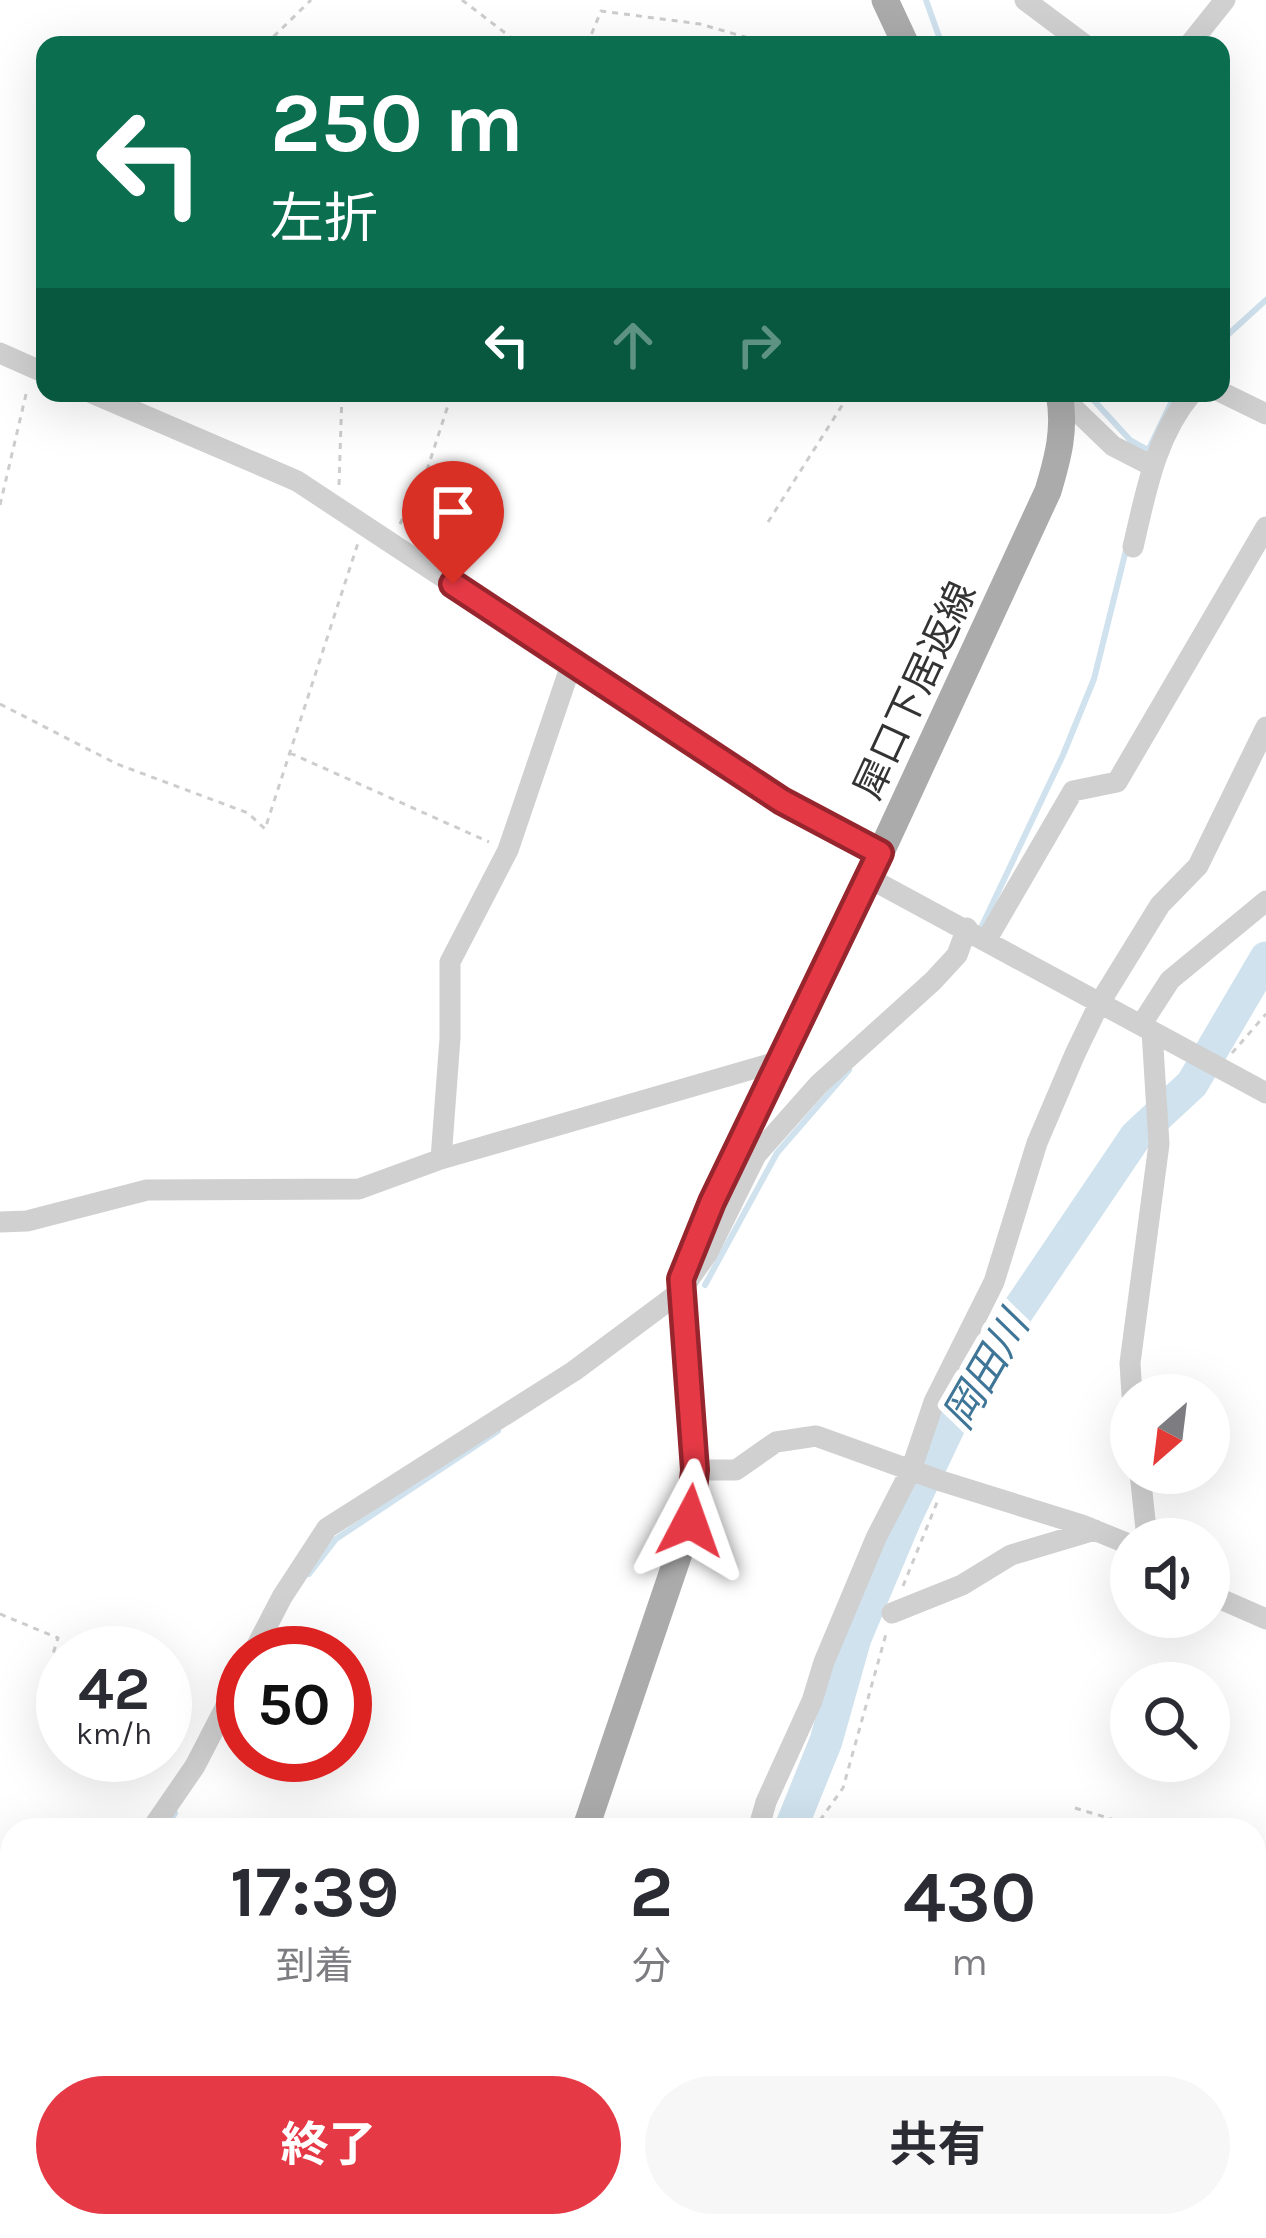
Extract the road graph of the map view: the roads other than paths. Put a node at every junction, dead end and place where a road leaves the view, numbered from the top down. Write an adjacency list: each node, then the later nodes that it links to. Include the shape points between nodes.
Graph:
1 (885, 0): 4 (main road)
2 (1024, 0): 5 (street)
3 (1215, 5): 6 (street)
4 (902, 36)
5 (1073, 36)
6 (1195, 36)
7 (0, 352): 8 (street)
8 (36, 369)
9 (1230, 396): 14 (street)
10 (113, 402): 18 (street, via 297,481)
11 (1062, 402): 20 (main road, 犀口下居返線, via 1048,491)
12 (1068, 402): 15 (street, via 1113,446)
13 (1176, 402): 15 (street)
14 (1266, 413)
15 (1144, 463): 17 (street)
16 (1266, 527): 22 (street, via 1117,782 1072,791)
17 (1133, 547)
18 (571, 665): 20 (street); 27 (street, via 508,850 449,962)
19 (1266, 727): 23 (street, via 1198,866 1160,905)
20 (875, 866): 22 (street); 25 (main road, 犀口下居返線)
21 (1266, 901): 24 (street, via 1170,980)
22 (977, 934): 23 (street); 31 (street, via 756,1155)
23 (1099, 1004): 24 (street); 34 (street, via 1037,1143 994,1282 934,1402)
24 (1147, 1028): 26 (street); 32 (street, via 1159,1144)
25 (780, 1061): 27 (street); 31 (main road, 犀口下居返線, via 712,1202)
26 (1266, 1093)
27 (441, 1159): 28 (street, via 359,1189 148,1190)
28 (27, 1220): 29 (street); 30 (street)
29 (0, 1222)
30 (0, 1240)
31 (680, 1292): 33 (main road, 犀口下居返線); 40 (street, via 574,1371 327,1528)
32 (1131, 1374)
33 (695, 1470): 34 (street, via 736,1470 776,1442 816,1436); 43 (main road, 犀口下居返線, via 690,1521)
34 (911, 1470): 35 (street); 44 (street)
35 (1095, 1530): 36 (street); 38 (street, via 1011,1555)
36 (1110, 1536)
37 (1230, 1603): 39 (street)
38 (892, 1612)
39 (1266, 1619)
40 (267, 1626)
41 (216, 1725): 42 (street)
42 (159, 1818)
43 (590, 1818)
44 (761, 1818)

